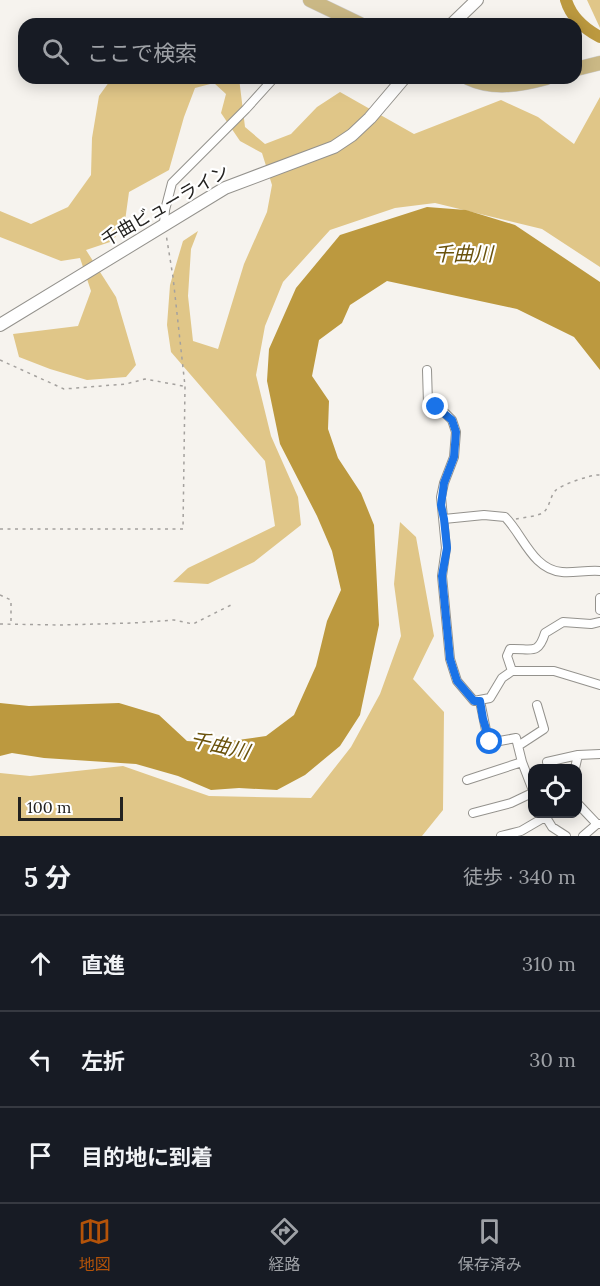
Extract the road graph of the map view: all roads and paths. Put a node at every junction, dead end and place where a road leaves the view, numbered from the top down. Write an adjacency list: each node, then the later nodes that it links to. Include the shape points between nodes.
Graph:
1 (310, 0): 3 (main road)
2 (477, 0): 4 (street)
3 (348, 18)
4 (458, 18)
5 (600, 63): 6 (main road)
6 (582, 68)
7 (269, 84): 11 (street, via 172,183)
8 (399, 84): 11 (street, 千曲ビューライン, via 370,118 334,147 225,188)
9 (488, 84): 10 (main road)
10 (520, 84)
11 (164, 224): 12 (street, 千曲ビューライン); 15 (path)
12 (0, 325)
13 (0, 360): 15 (path, via 64,389 145,379)
14 (427, 370): 17 (street, via 429,404 452,420 456,432 454,457 441,497)
15 (185, 386): 19 (path, via 183,529)
16 (600, 475): 18 (path, via 586,476 560,487 542,513)
17 (444, 519): 18 (street, via 484,514); 30 (street, via 447,548 442,576 450,659 463,690 474,701)
18 (510, 522): 20 (street, via 546,567 564,572)
19 (0, 529)
20 (600, 571)
21 (0, 595): 27 (path, via 11,600)
22 (600, 598): 24 (street)
23 (231, 605): 27 (path, via 193,624 174,620)
24 (600, 610)
25 (600, 622): 28 (street, via 563,622 544,633 537,648 510,649 507,656)
26 (0, 624): 27 (path)
27 (11, 624)
28 (512, 671): 29 (street, via 554,671); 30 (street, via 502,678 490,698)
29 (600, 685)
30 (480, 701): 32 (street, via 488,740 514,737)
31 (537, 705): 32 (street, via 544,729)
32 (518, 746): 35 (street)
33 (600, 754): 34 (street)
34 (578, 755): 36 (street); 37 (street)
35 (522, 762): 38 (street); 39 (street)
36 (547, 762)
37 (576, 764)
38 (528, 778)
39 (467, 780)
40 (528, 795): 42 (street)
41 (582, 808): 45 (street)
42 (473, 813)
43 (540, 818): 47 (street, via 521,831)
44 (546, 818): 46 (street)
45 (598, 824): 48 (street)
46 (559, 835)
47 (501, 836)
48 (583, 836)

